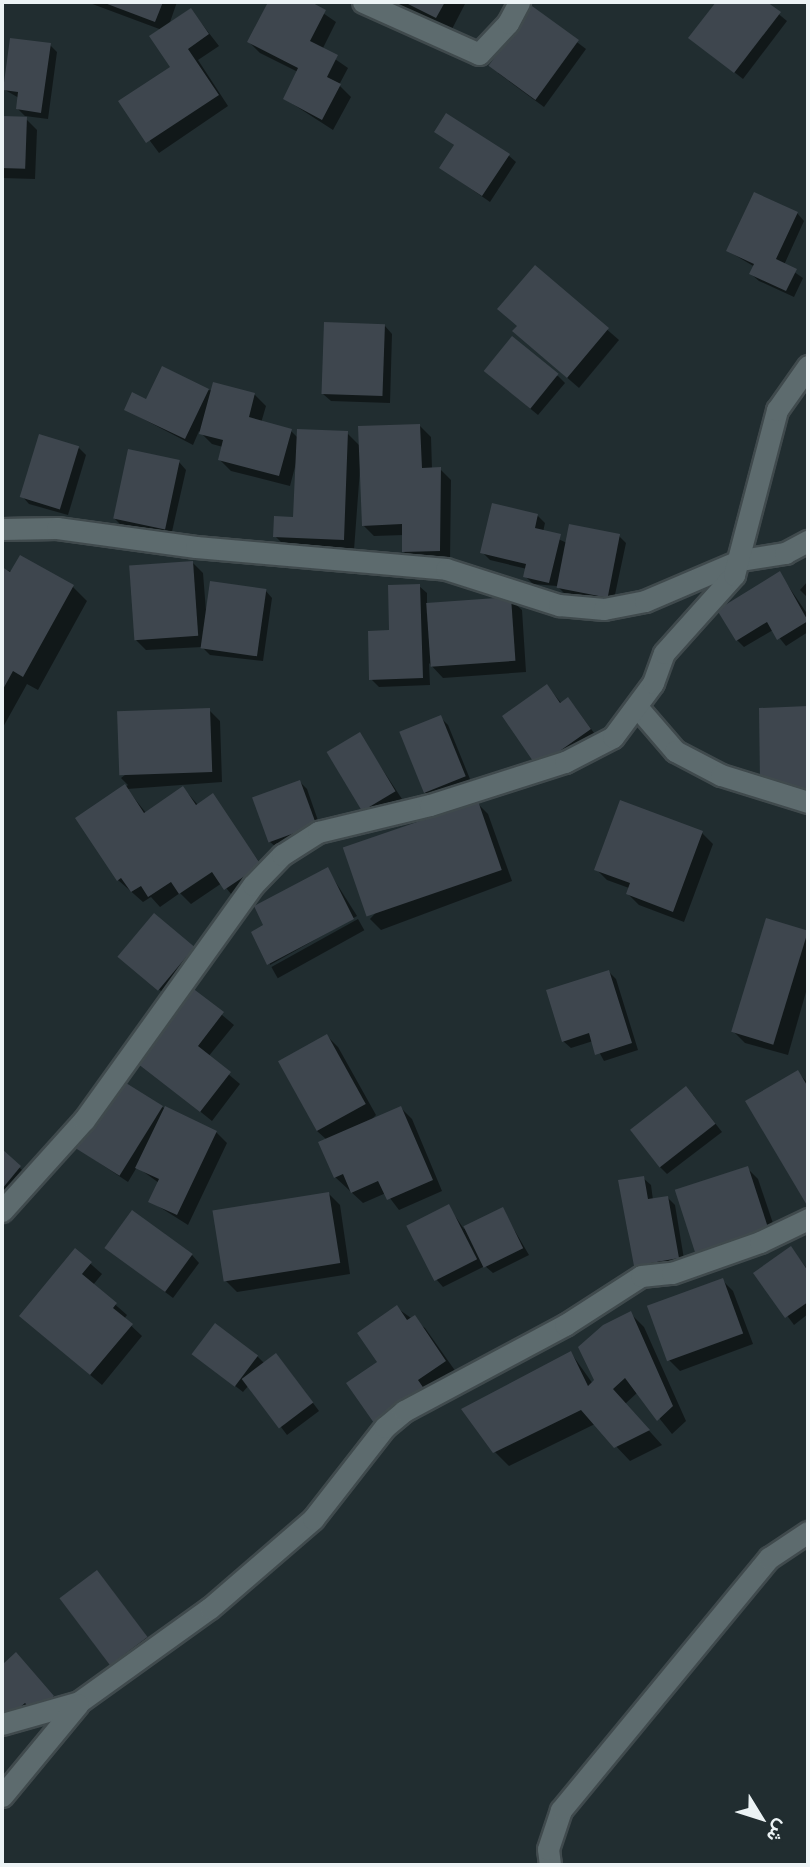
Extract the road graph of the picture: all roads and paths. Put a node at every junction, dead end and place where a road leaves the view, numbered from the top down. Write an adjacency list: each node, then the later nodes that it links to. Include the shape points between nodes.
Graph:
1 (363, 2): 2 (street, via 480,54 508,23)
2 (519, 2)
3 (808, 366): 6 (street, via 777,410)
4 (2, 529): 6 (street, via 57,528 196,547 446,569 559,606 604,609 645,601)
5 (808, 541): 6 (street, via 785,553)
6 (741, 560): 7 (street, via 664,653)
7 (638, 708): 8 (street, via 651,729 674,751 720,775); 9 (street, via 613,737 565,762 430,805 318,832 282,855 253,885 84,1120)
8 (808, 802)
9 (2, 1211)
10 (808, 1219): 12 (street, via 760,1242 673,1273 641,1276 565,1325 404,1411 385,1427 313,1519 210,1608)
11 (808, 1532): 15 (street, via 769,1558 561,1810 548,1849)
12 (79, 1702): 13 (street); 14 (street)
13 (2, 1724)
14 (2, 1796)
15 (550, 1865)

